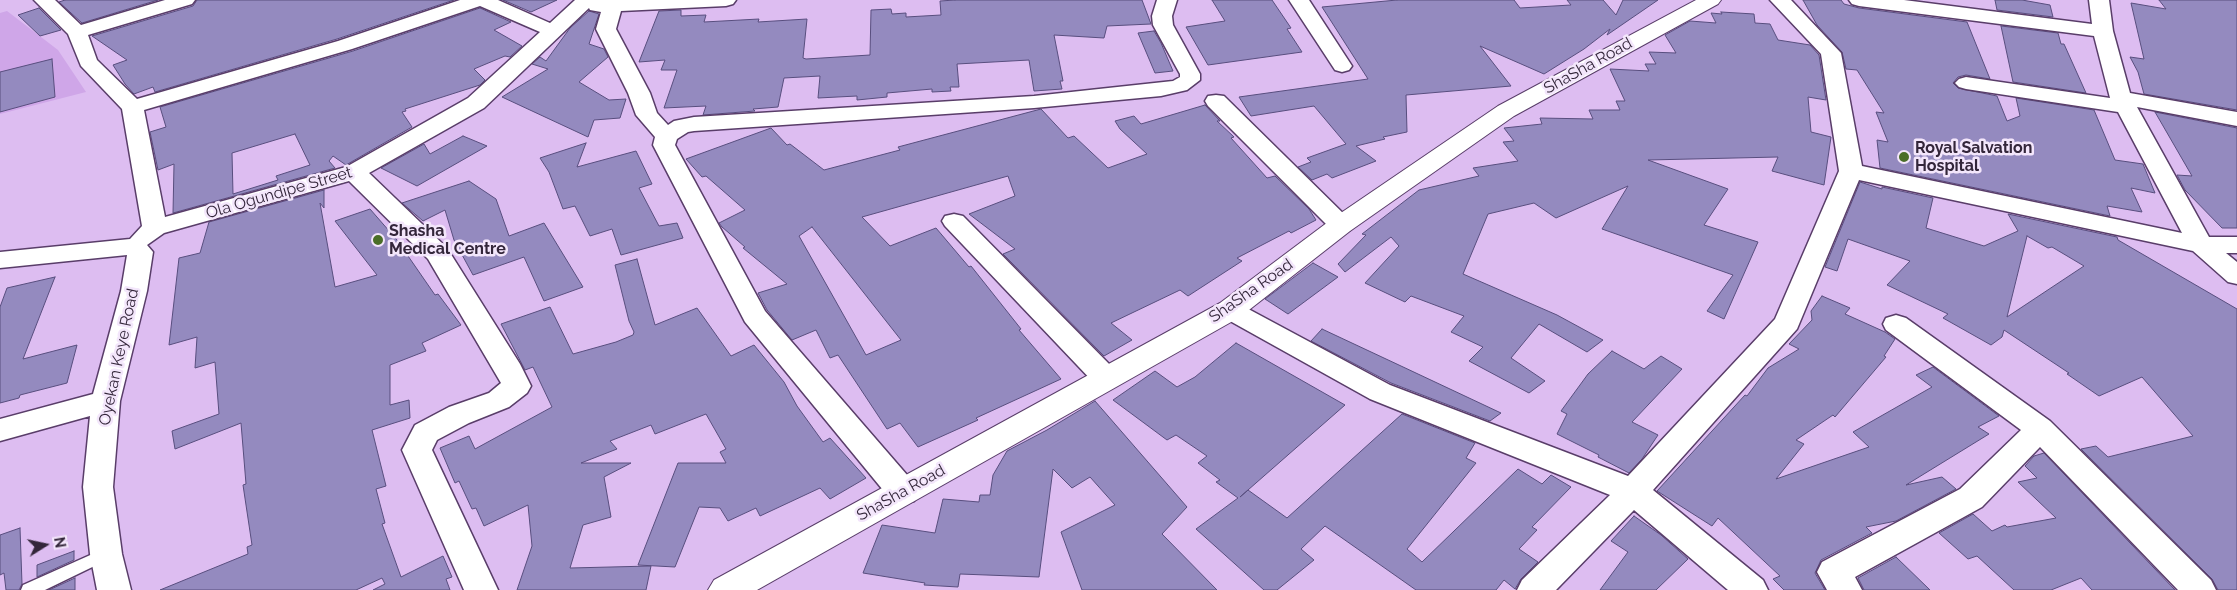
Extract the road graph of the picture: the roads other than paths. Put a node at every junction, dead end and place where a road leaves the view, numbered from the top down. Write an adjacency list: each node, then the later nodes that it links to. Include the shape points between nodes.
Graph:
1 (44, 0): 15 (street)
2 (185, 0): 15 (street)
3 (481, 0): 13 (street); 20 (street)
4 (726, 0): 12 (street)
5 (1167, 0): 22 (street, via 1163,25 1190,74 1190,80 1180,86 1034,102 694,124 682,126)
6 (1299, 0): 16 (street)
7 (1712, 0): 26 (street, ShaSha Road, via 1506,111)
8 (1780, 0): 23 (street, via 1831,52)
9 (1859, 0): 14 (street)
10 (2099, 0): 14 (street)
11 (584, 3): 12 (street); 13 (street, Ola Ogundipe Street)
12 (614, 5): 22 (street, via 606,29 647,115)
13 (553, 31): 24 (street, Ola Ogundipe Street, via 476,103)
14 (2103, 31): 19 (street)
15 (78, 32): 20 (street, via 88,62)
16 (1342, 66)
17 (1966, 83): 19 (street)
18 (1216, 101): 26 (street)
19 (2123, 102): 21 (street); 28 (street)
20 (133, 107): 27 (street)
21 (2237, 119)
22 (666, 136): 40 (street, via 664,145 754,316)
23 (1851, 171): 28 (street); 39 (street, via 1787,324)
24 (354, 172): 27 (street, Ola Ogundipe Street); 44 (street, via 438,254 517,386 499,400 458,415 425,433 417,450)
25 (954, 221): 35 (street)
26 (1340, 225): 33 (street, ShaSha Road)
27 (155, 228): 30 (street)
28 (2201, 245): 29 (street); 32 (street)
29 (2237, 245)
30 (131, 247): 31 (street); 36 (street, Oyekan Keye Road, via 140,252 135,284)
31 (0, 260)
32 (2237, 276)
33 (1230, 310): 35 (street, ShaSha Road); 39 (street, via 1380,392)
34 (1896, 324): 37 (street)
35 (1106, 378): 40 (street, ShaSha Road)
36 (106, 401): 38 (street); 41 (street, Oyekan Keye Road, via 98,487)
37 (2040, 429): 48 (street, via 1971,498 1834,572); 49 (street)
38 (0, 430)
39 (1633, 491): 46 (street); 47 (street)
40 (903, 492): 45 (street, ShaSha Road)
41 (106, 554): 42 (lane); 43 (street, Oyekan Keye Road)
42 (29, 590)
43 (114, 590)
44 (481, 590)
45 (726, 590)
46 (1534, 590)
47 (1750, 590)
48 (1845, 590)
49 (2199, 590)

